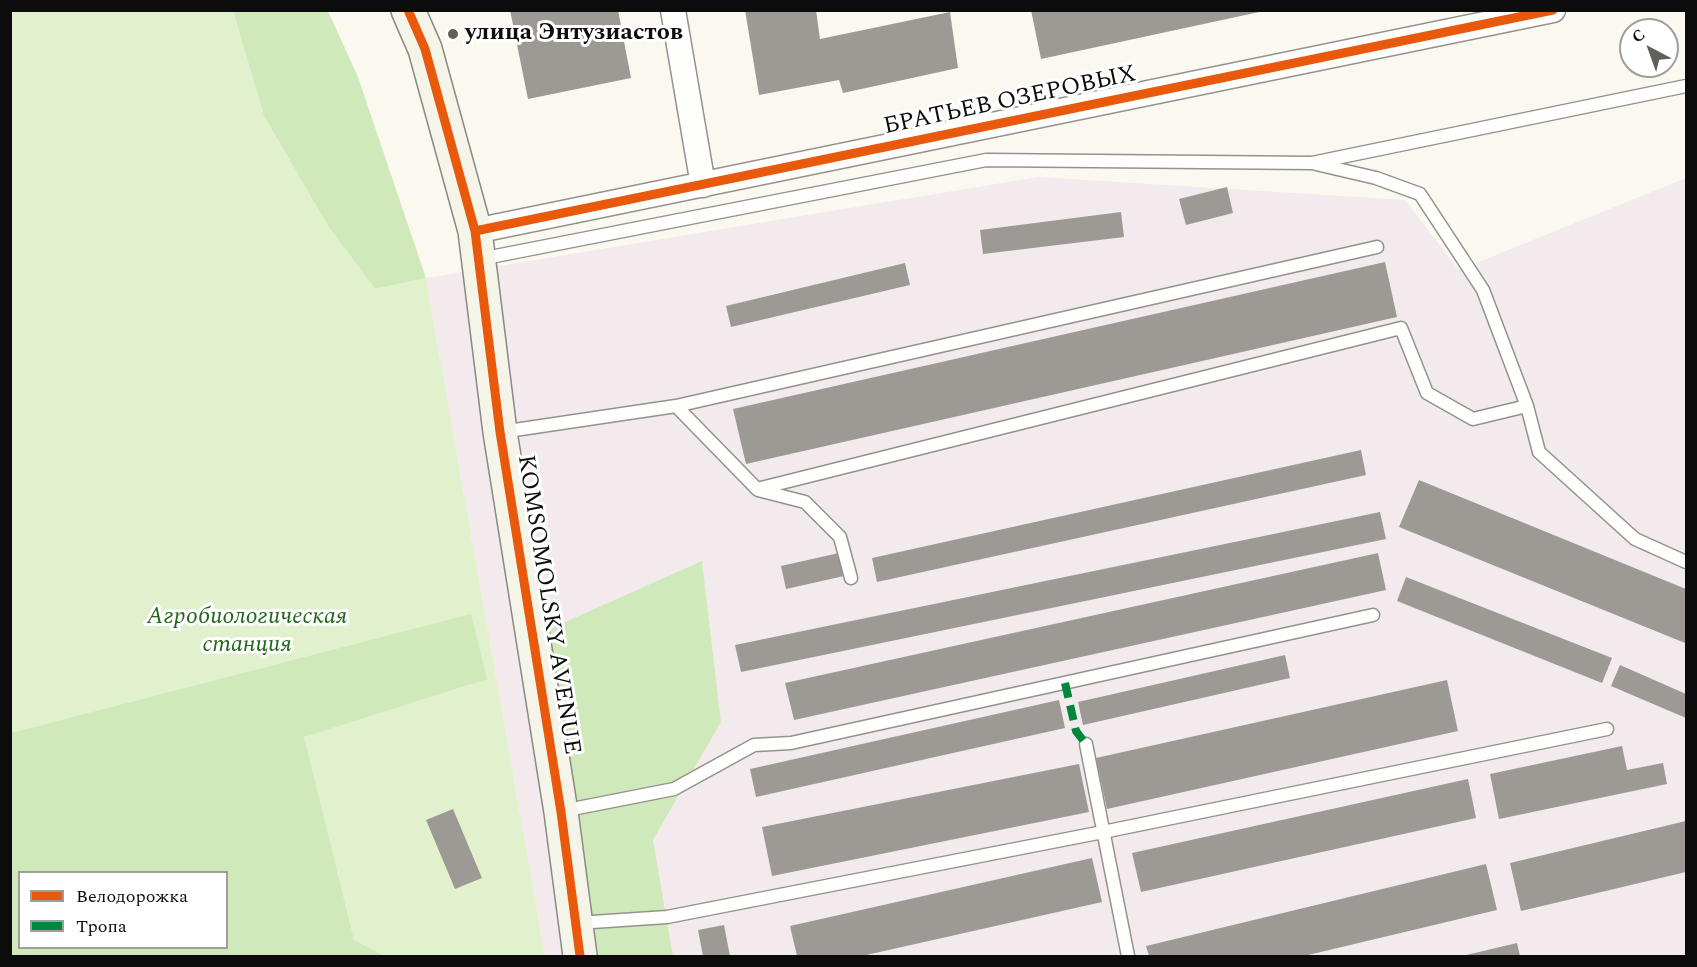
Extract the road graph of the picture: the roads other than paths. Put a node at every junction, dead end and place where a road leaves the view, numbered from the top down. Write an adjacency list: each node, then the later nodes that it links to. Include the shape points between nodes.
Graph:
1 (408, 10): 8 (street, KOMSOMOLSKY AVENUE, via 425,49)
2 (673, 10): 7 (street)
3 (1552, 10): 4 (street, БРАТЬЕВ ОЗЕРОВЫХ)
4 (1520, 14): 7 (street, БРАТЬЕВ ОЗЕРОВЫХ)
5 (1686, 86): 6 (lane)
6 (1312, 163): 8 (lane, via 986,160); 11 (lane, via 1376,178 1420,194 1483,290)
7 (703, 185): 8 (street, БРАТЬЕВ ОЗЕРОВЫХ)
8 (478, 245): 12 (street, KOMSOMOLSKY AVENUE)
9 (1377, 247): 10 (lane)
10 (676, 406): 12 (lane); 13 (lane)
11 (1527, 406): 13 (lane, via 1473,419 1427,393 1401,328); 14 (lane, via 1539,452 1635,539)
12 (500, 432): 19 (street, KOMSOMOLSKY AVENUE)
13 (757, 489): 15 (lane, via 805,502 840,537)
14 (1686, 562)
15 (851, 578)
16 (1373, 615): 19 (lane, via 802,741 754,745 674,789)
17 (1607, 729): 20 (lane)
18 (1086, 744): 20 (lane)
19 (561, 812): 21 (street, KOMSOMOLSKY AVENUE)
20 (1103, 832): 21 (lane, via 667,917); 23 (lane)
21 (576, 924): 22 (street, KOMSOMOLSKY AVENUE)
22 (580, 957)
23 (1128, 957)

